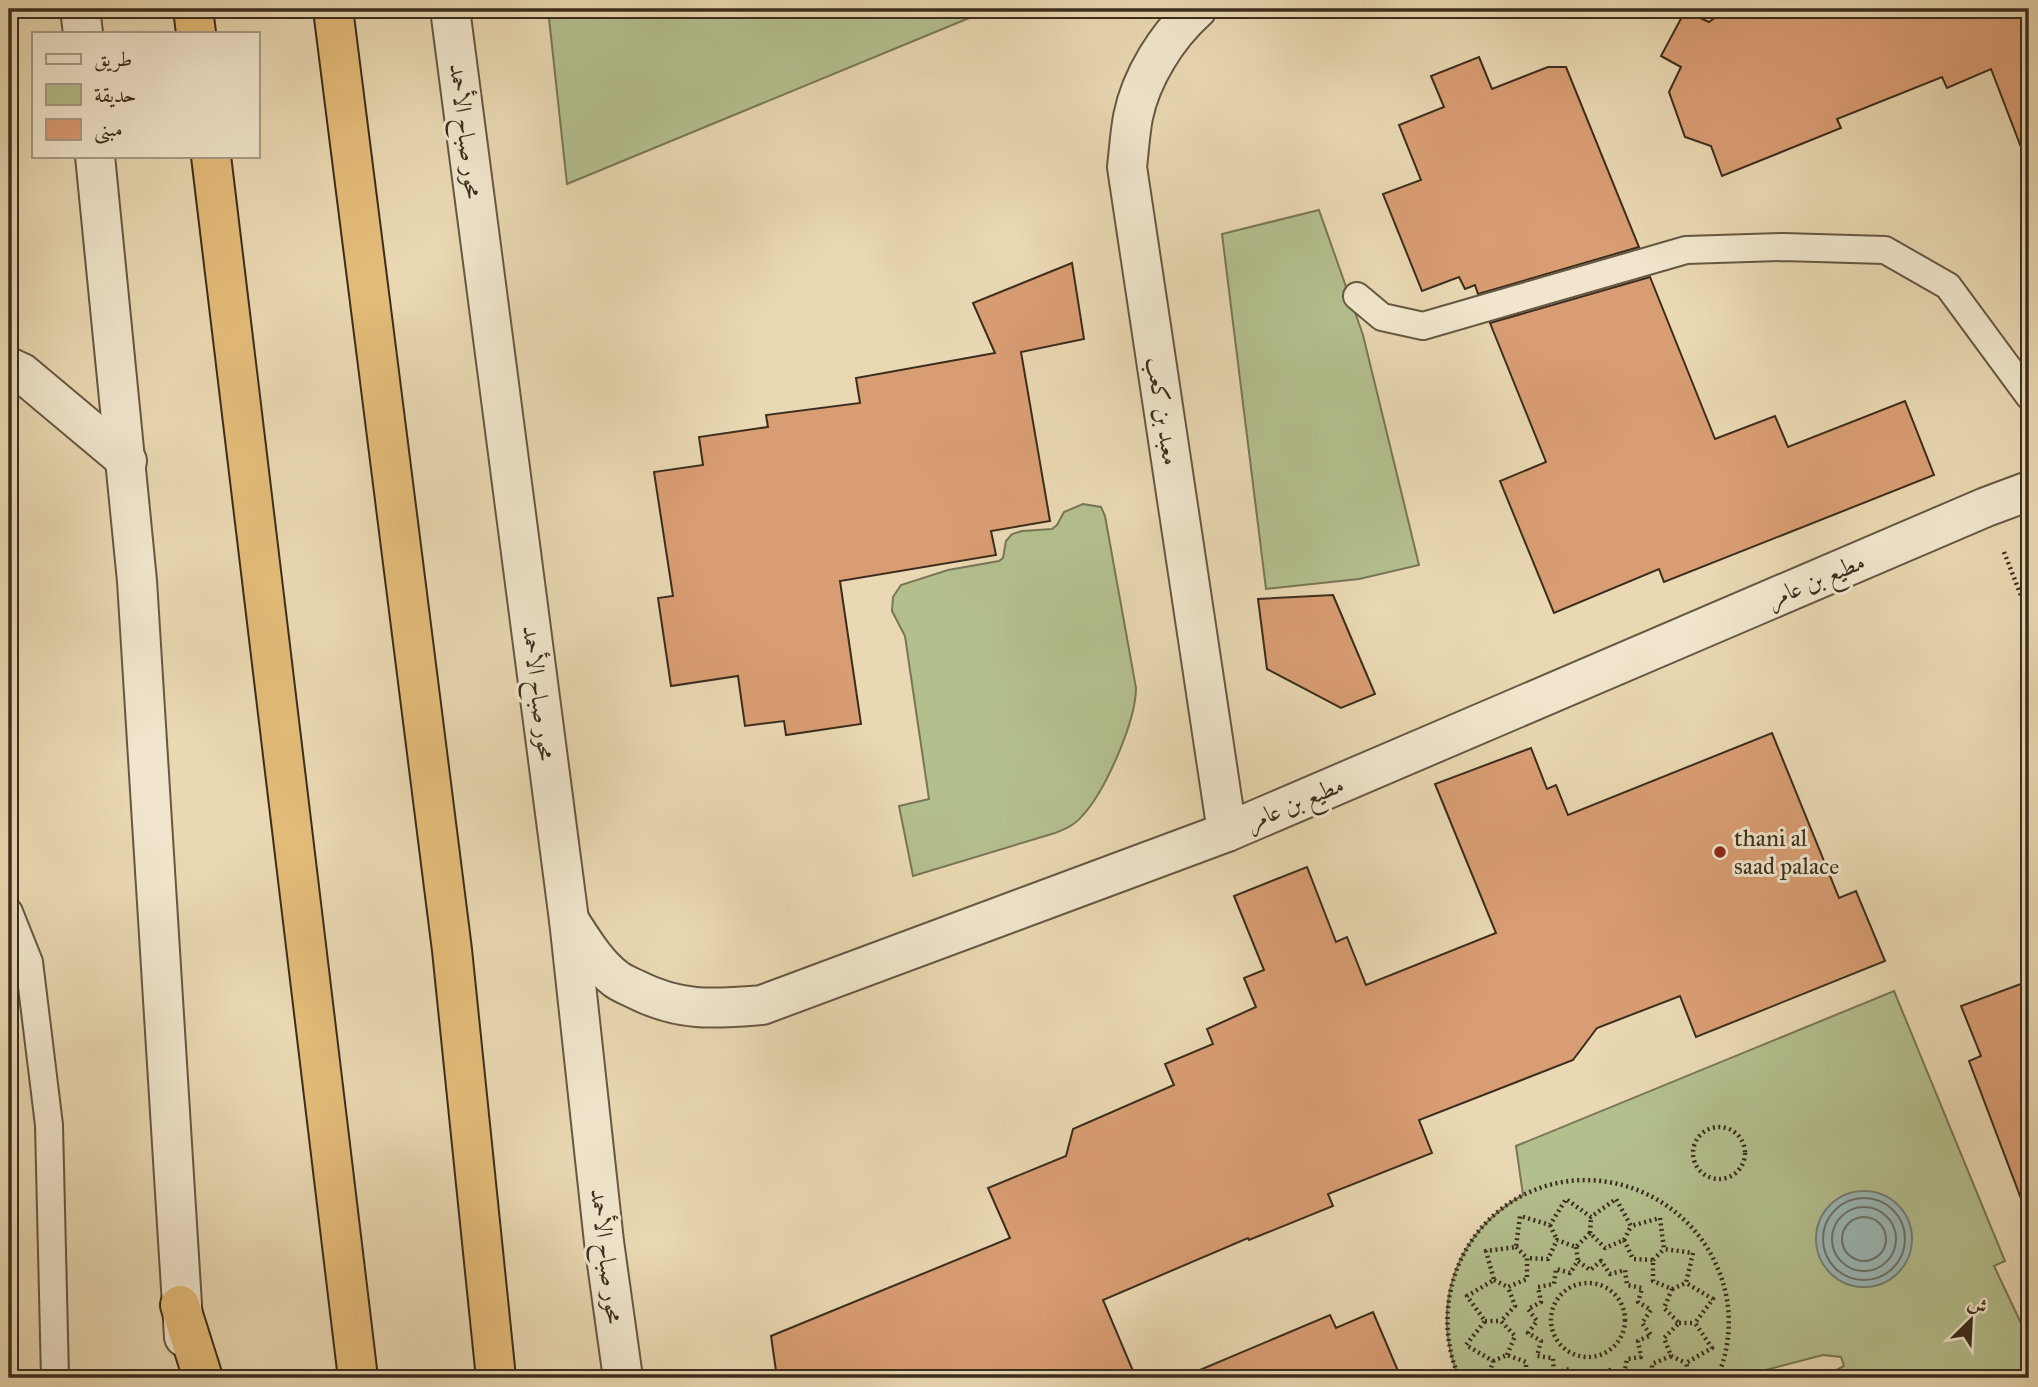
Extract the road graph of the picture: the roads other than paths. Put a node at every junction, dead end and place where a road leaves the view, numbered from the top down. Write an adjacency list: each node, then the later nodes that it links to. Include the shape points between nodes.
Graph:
1 (80, 9): 6 (street)
2 (193, 9): 7 (highway)
3 (333, 9): 23 (highway, via 452,950)
4 (450, 9): 17 (street, محور صباح الأحمد)
5 (1197, 9): 15 (street, معبد بن كعب, via 1180,24 1143,84 1126,167)
6 (83, 32)
7 (196, 32)
8 (95, 158): 13 (street)
9 (211, 158): 22 (highway)
10 (1357, 296): 12 (lane, via 1382,317 1423,326 1686,250 1885,250 1948,286)
11 (9, 367): 13 (street)
12 (2029, 396)
13 (127, 461): 18 (street)
14 (2029, 491): 15 (street, مطيع بن عامر)
15 (1227, 832): 17 (street, مطيع بن عامر, via 762,1005 712,1009 653,998 616,980)
16 (9, 912): 19 (lane, via 29,962 49,1125)
17 (569, 920): 24 (street, محور صباح الأحمد)
18 (180, 1305): 20 (street); 21 (highway)
19 (55, 1378)
20 (188, 1378)
21 (204, 1378)
22 (358, 1378)
23 (496, 1378)
24 (623, 1378)

